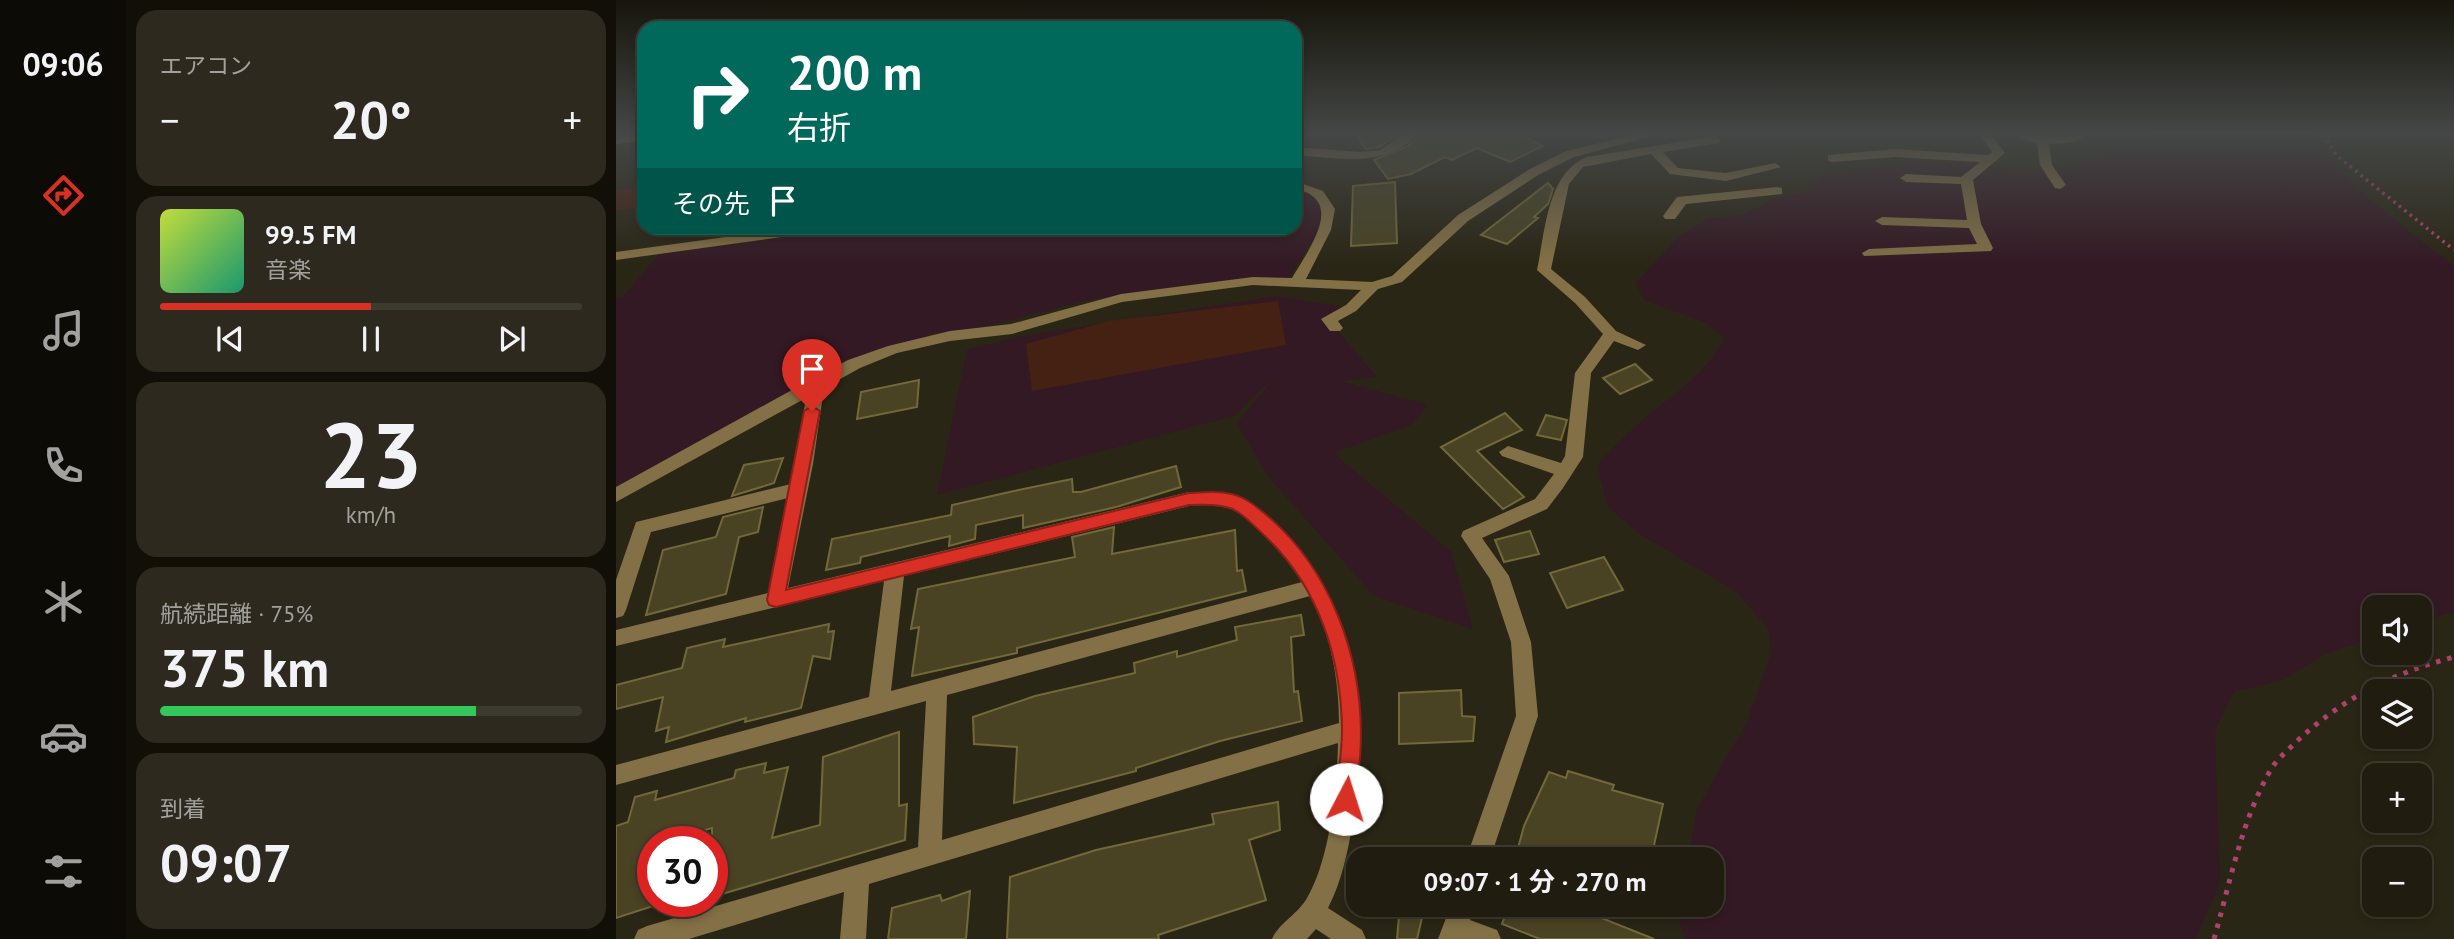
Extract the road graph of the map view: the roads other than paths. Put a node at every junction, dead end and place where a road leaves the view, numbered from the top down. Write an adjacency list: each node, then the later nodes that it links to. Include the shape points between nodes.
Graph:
1 (1726, 177): 11 (street)
2 (1525, 178): 19 (street, via 1463,218 1397,279)
3 (1568, 178): 21 (street, via 1544,270)
4 (1906, 178): 7 (street)
5 (1970, 178): 7 (street)
6 (2055, 178): 8 (street)
7 (1967, 181): 14 (street)
8 (2060, 186)
9 (1302, 188): 18 (street, via 1315,191 1327,202 1329,215)
10 (1777, 191): 11 (street)
11 (1715, 197): 12 (street, via 1682,200)
12 (1670, 216)
13 (1882, 221): 14 (street)
14 (1974, 224): 16 (street, via 1986,248)
15 (767, 235): 17 (street)
16 (1869, 253)
17 (616, 256)
18 (1298, 281): 19 (street); 23 (street, via 1253,281 1109,300 1023,327 893,349)
19 (1373, 286): 20 (street, via 1351,308 1329,319)
20 (1335, 328)
21 (1611, 334): 22 (street); 25 (street, via 1583,373 1574,457)
22 (1638, 345)
23 (816, 384): 26 (street); 27 (street)
24 (1508, 452): 25 (street)
25 (1565, 471): 37 (street, via 1541,504 1471,536 1499,576 1521,642 1528,716)
26 (799, 489): 30 (street); 31 (street, via 643,527)
27 (616, 495)
28 (895, 571): 29 (street, via 1189,499 1223,497 1244,506 1290,551); 30 (street); 34 (street)
29 (1314, 587): 33 (street); 35 (street, via 1328,608 1343,657)
30 (776, 600): 32 (street)
31 (616, 610)
32 (616, 638)
33 (937, 690): 34 (street); 38 (street)
34 (879, 705): 36 (street)
35 (1352, 729): 38 (street); 40 (street, via 1346,799 1331,874)
36 (616, 775)
37 (1482, 847)
38 (930, 854): 39 (street)
39 (858, 876): 42 (street); 43 (street)
40 (1312, 912): 44 (street); 45 (street)
41 (1456, 924): 46 (street)
42 (647, 939)
43 (853, 939)
44 (1285, 939)
45 (1353, 939)
46 (1488, 939)

